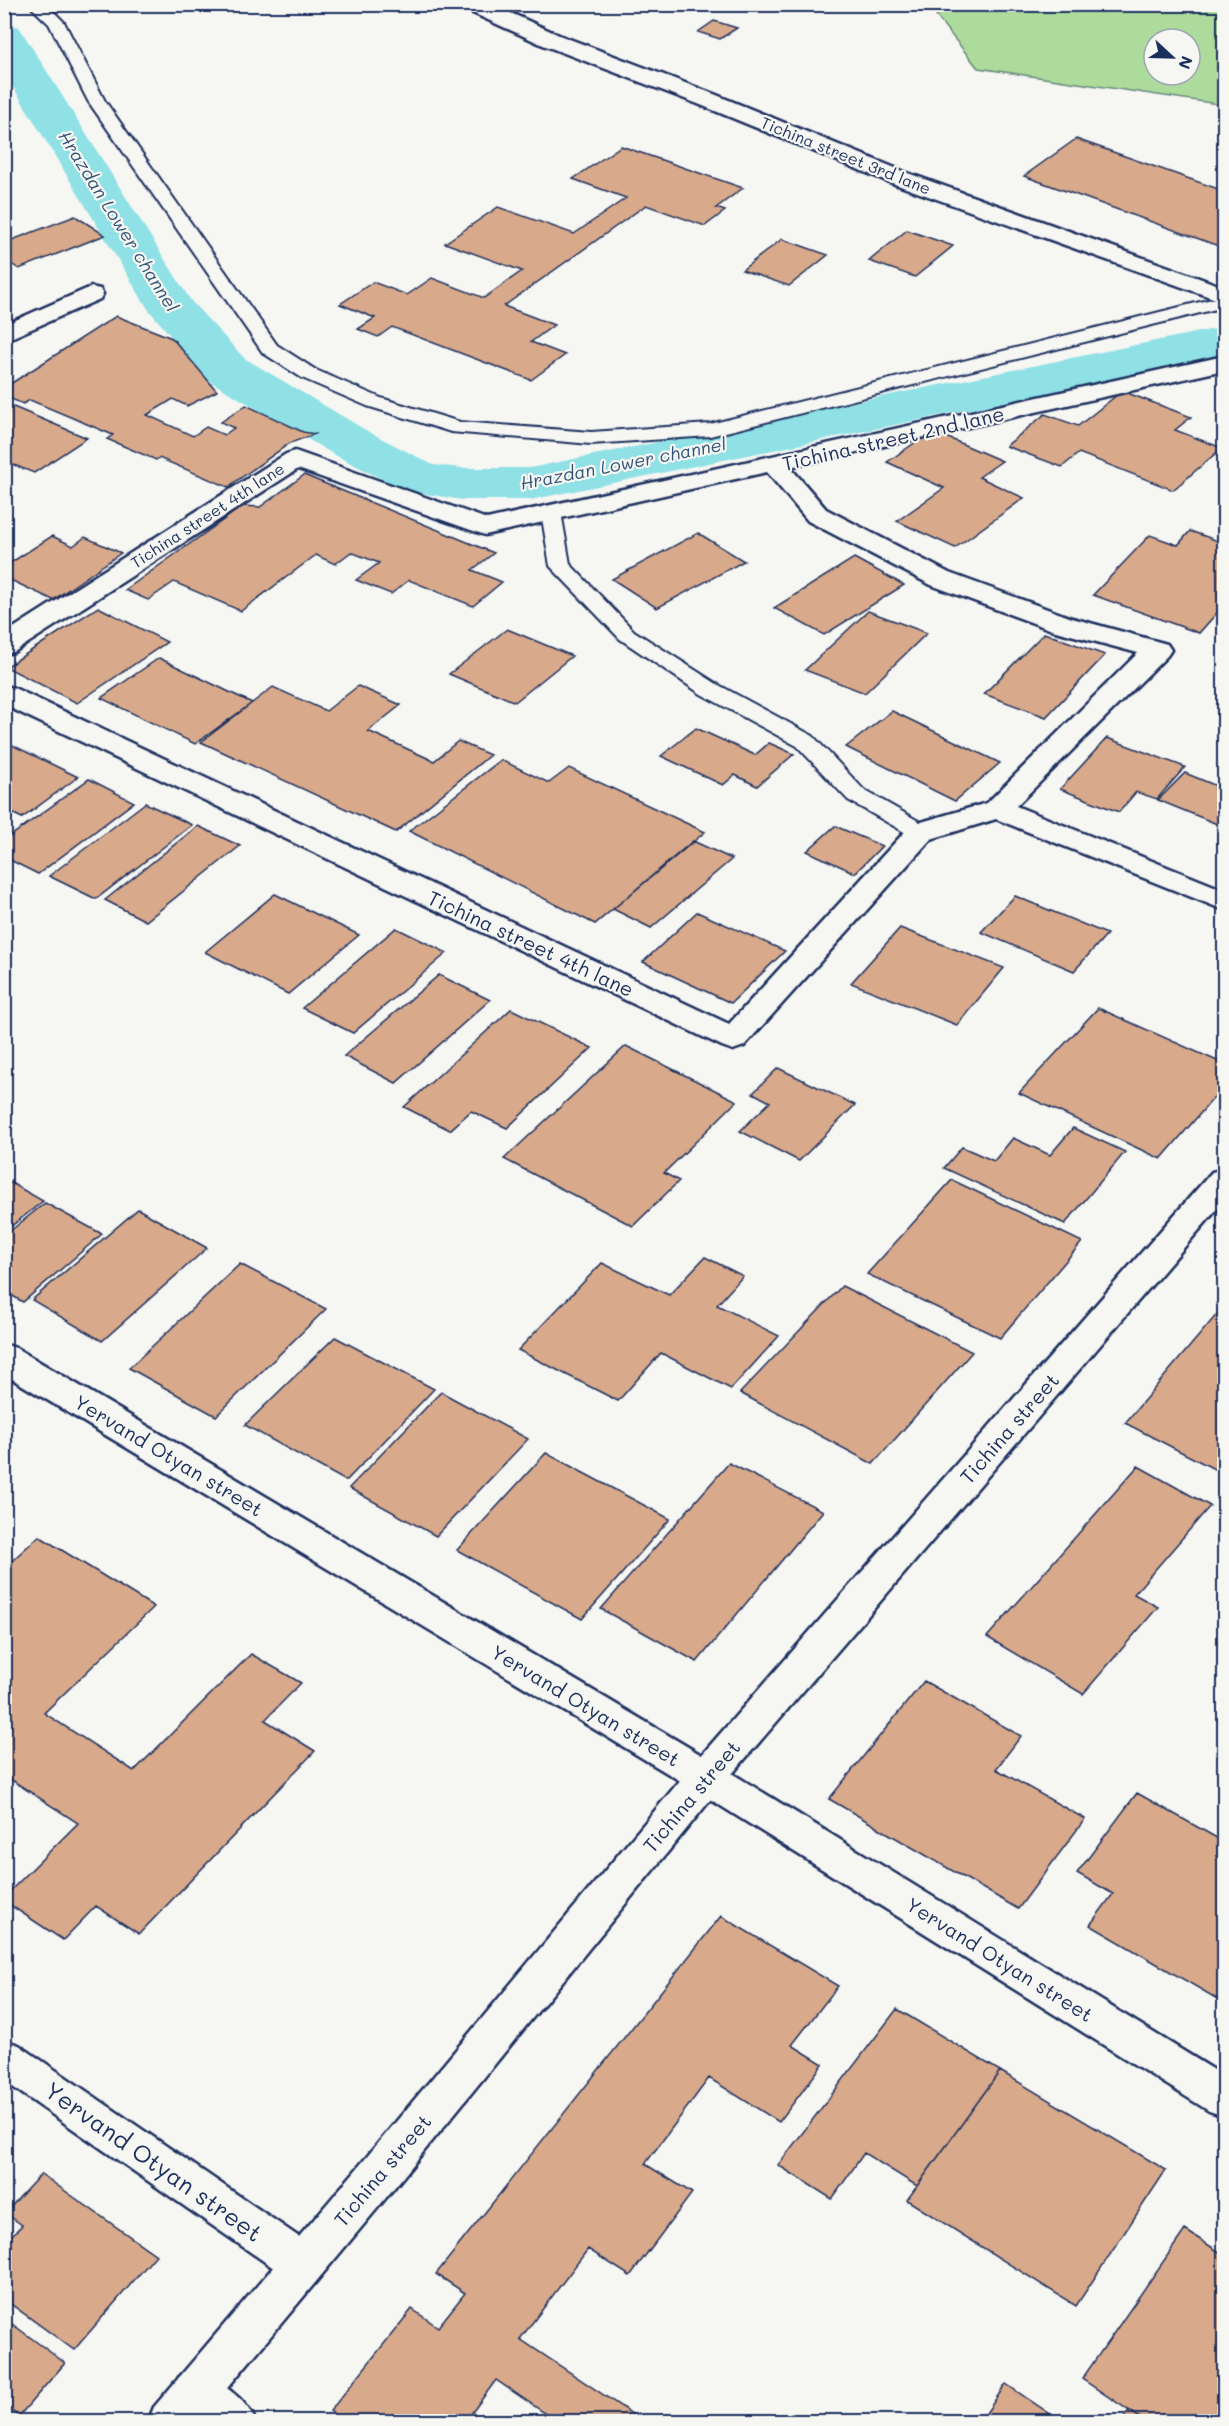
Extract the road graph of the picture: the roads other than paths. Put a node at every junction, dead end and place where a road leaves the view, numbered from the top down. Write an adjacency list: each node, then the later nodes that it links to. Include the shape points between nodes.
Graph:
1 (36, 4): 5 (lane, via 56,22 97,101 270,349 309,374 374,402 458,428 591,438 710,430)
2 (472, 4): 4 (street, Tichina street 3rd lane, via 551,40 897,177)
3 (91, 294): 6 (street)
4 (1224, 295)
5 (1224, 302)
6 (4, 334)
7 (1224, 363): 8 (street, Tichina street 2nd lane)
8 (773, 463): 9 (street, Tichina street 4th lane); 12 (street, Tichina street 2nd lane, via 817,515 940,579 1062,624 1157,650)
9 (551, 513): 10 (street, Tichina street 4th lane, via 485,527 295,459); 13 (lane, via 560,566 627,635 709,689 805,741 856,795)
10 (4, 646)
11 (4, 694): 13 (street, Tichina street 4th lane, via 733,1040)
12 (997, 809): 13 (street); 14 (street)
13 (921, 832)
14 (1224, 901)
15 (1224, 1180): 17 (street, Tichina street)
16 (4, 1357): 17 (street, Yervand Otyan street)
17 (706, 1777): 19 (street, Yervand Otyan street); 20 (street, Tichina street)
18 (4, 2058): 20 (street, Yervand Otyan street)
19 (1224, 2098)
20 (303, 2264): 21 (street, Tichina street)
21 (182, 2407): 22 (street)
22 (234, 2421)

